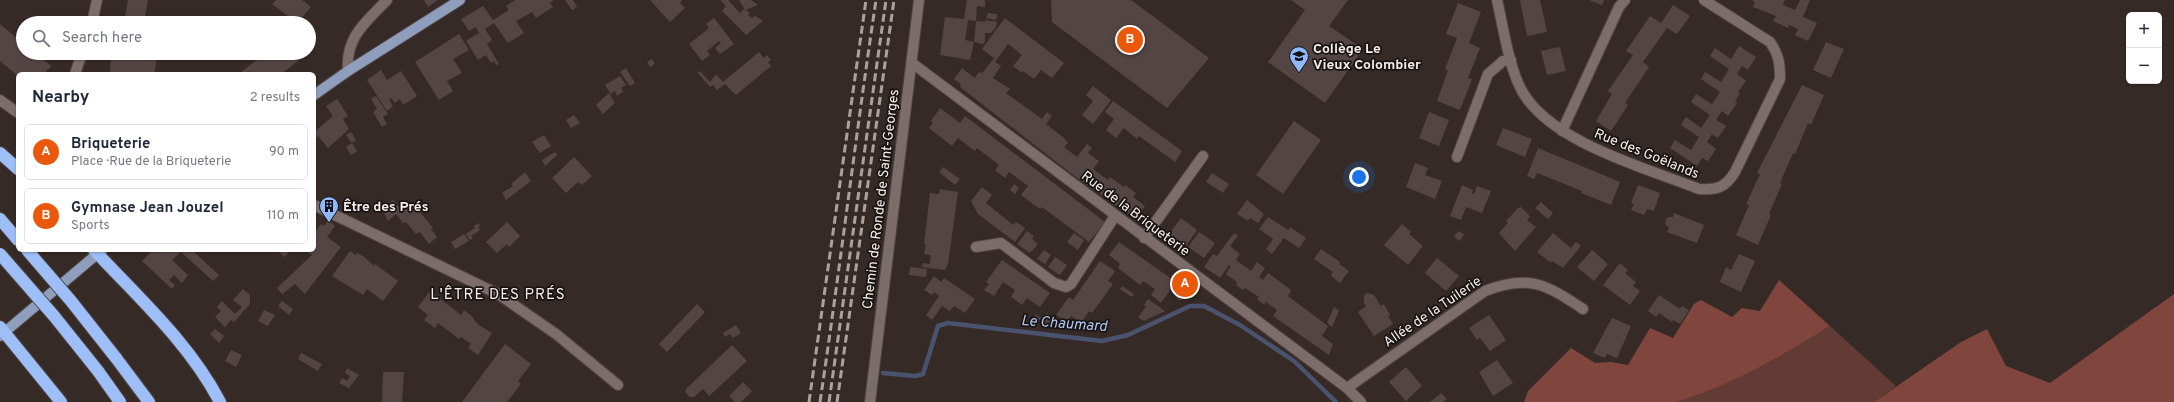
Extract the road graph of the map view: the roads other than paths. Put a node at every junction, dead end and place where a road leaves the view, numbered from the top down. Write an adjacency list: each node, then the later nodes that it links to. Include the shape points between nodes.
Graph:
1 (97, 0): 8 (street)
2 (387, 0): 12 (street, via 355,33 347,60)
3 (460, 0): 12 (main road)
4 (919, 0): 11 (street, Chemin de Ronde de Saint-Georges)
5 (1497, 0): 10 (street, Rue des Goëlands)
6 (1625, 0): 17 (street, via 1619,7)
7 (1704, 0): 17 (street, Rue des Goëlands, via 1770,42 1780,64 1780,79 1728,183 1714,190 1699,189 1595,148)
8 (94, 16)
9 (80, 60): 13 (street)
10 (1511, 60): 17 (street, Rue des Goëlands, via 1522,91 1542,116); 20 (street, via 1503,61 1488,74)
11 (912, 63): 23 (street, Rue de la Briqueterie); 40 (street, Chemin de Ronde de Saint-Georges)
12 (348, 71): 14 (main road)
13 (76, 72)
14 (316, 94)
15 (0, 100): 16 (street)
16 (16, 112)
17 (1562, 131)
18 (0, 152): 21 (highway)
19 (1203, 156): 26 (street)
20 (1458, 157)
21 (16, 167)
22 (316, 206): 34 (street, via 498,294 556,334)
23 (1115, 216): 26 (street, Rue de la Briqueterie); 27 (street, via 1071,284 1066,287 1054,283 1001,243)
24 (0, 219): 25 (highway)
25 (16, 238)
26 (1144, 238): 35 (street, Rue de la Briqueterie)
27 (976, 247)
28 (29, 252): 38 (highway, bridge, via 71,301)
29 (97, 252): 33 (main road)
30 (99, 252): 39 (highway, via 154,311 210,382)
31 (0, 254): 37 (highway, bridge, via 54,316)
32 (1583, 309): 35 (street, Allée de la Tuilerie, via 1559,293 1529,282 1505,283 1485,291)
33 (1, 332): 36 (highway)
34 (618, 386)
35 (1347, 388): 41 (street, Rue de la Briqueterie)
36 (61, 402)
37 (120, 402)
38 (149, 402)
39 (220, 402)
40 (870, 402)
41 (1361, 402)

